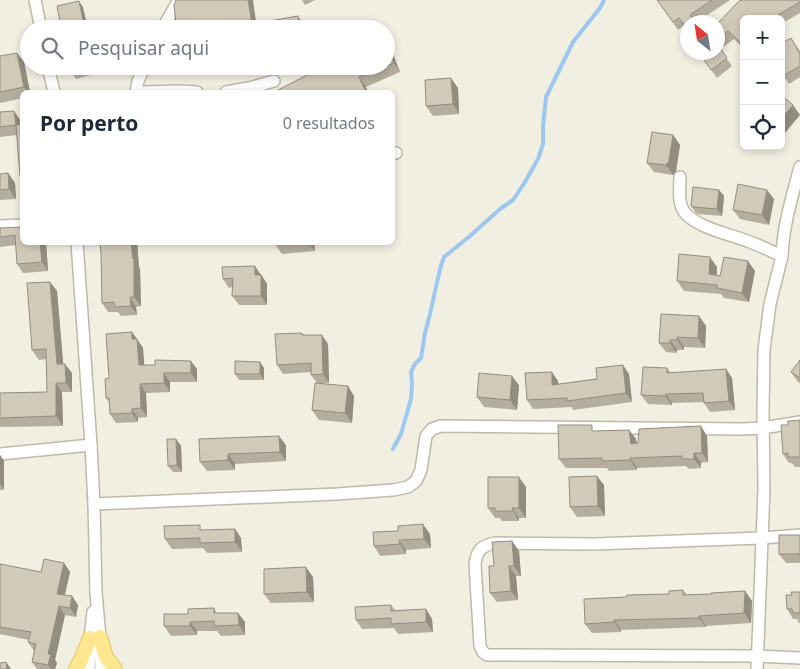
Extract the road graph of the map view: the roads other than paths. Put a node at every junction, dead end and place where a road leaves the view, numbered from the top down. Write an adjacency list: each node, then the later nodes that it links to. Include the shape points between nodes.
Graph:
1 (36, 0): 3 (street)
2 (179, 0): 4 (street)
3 (39, 20)
4 (167, 20)
5 (50, 75): 8 (street)
6 (141, 75): 9 (street)
7 (274, 81): 10 (street)
8 (54, 90)
9 (136, 90)
10 (238, 90)
11 (800, 167): 16 (street, via 785,223)
12 (680, 177): 16 (street, via 681,204 695,221)
13 (20, 225): 14 (street)
14 (0, 226)
15 (77, 245): 19 (street)
16 (782, 256): 18 (street, via 766,337)
17 (800, 422): 18 (street)
18 (763, 428): 21 (street, via 441,426 426,436 421,470 416,481 408,487 337,494); 23 (street)
19 (91, 445): 20 (street); 21 (street)
20 (0, 454)
21 (94, 504): 24 (street)
22 (800, 536): 23 (street)
23 (761, 538): 25 (street); 25 (street, via 595,544 495,543 480,549 476,556 480,646 487,655)
24 (95, 638): 27 (main road); 28 (street); 29 (street); 30 (main road)
25 (757, 656): 26 (street); 31 (street)
26 (800, 658)
27 (76, 669)
28 (89, 669)
29 (101, 669)
30 (115, 669)
31 (757, 669)

